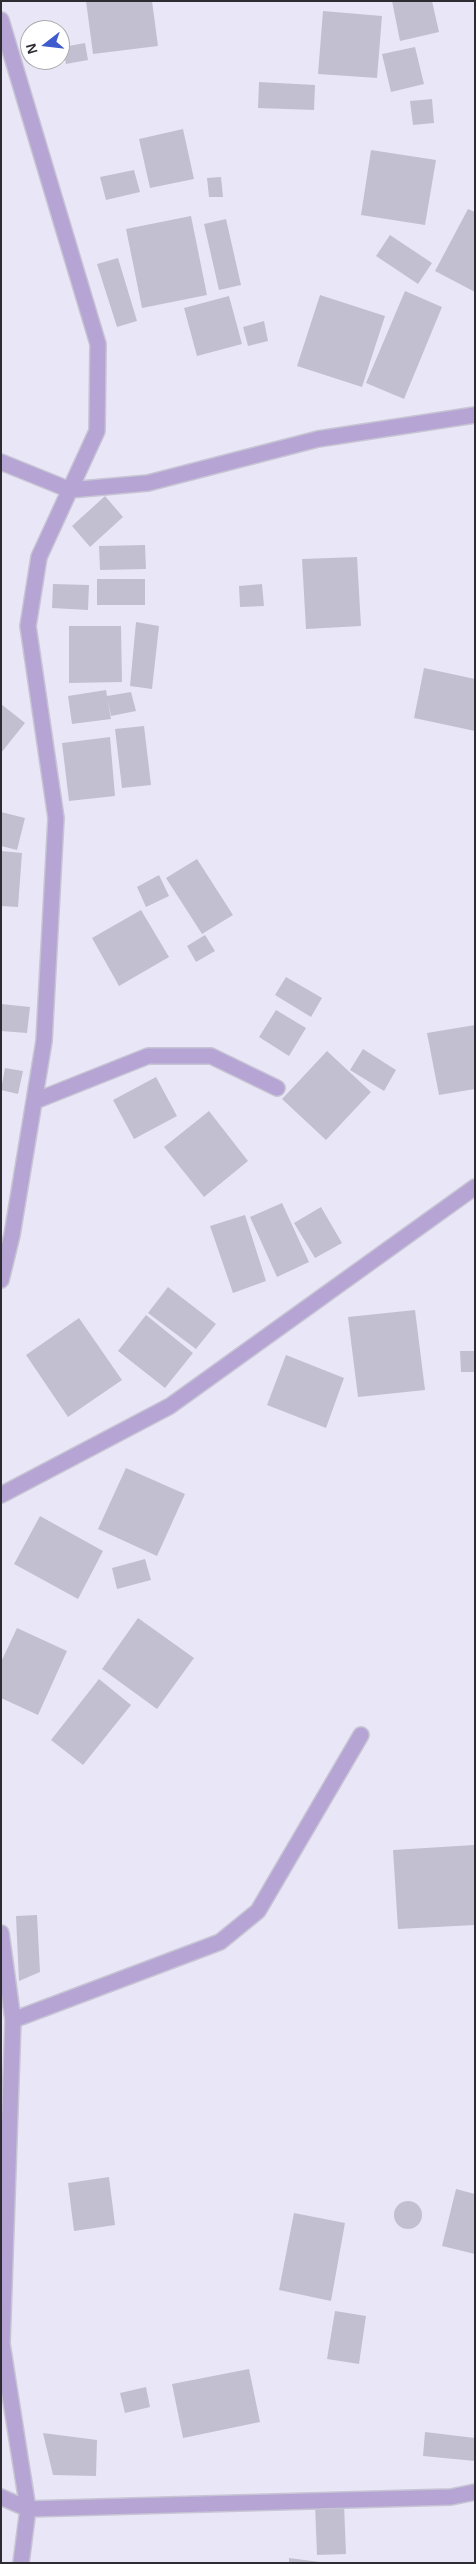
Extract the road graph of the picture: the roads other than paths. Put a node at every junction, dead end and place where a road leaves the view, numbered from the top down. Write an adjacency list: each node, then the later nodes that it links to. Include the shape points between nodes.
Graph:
1 (1, 20): 4 (street, via 98,344 97,431)
2 (475, 415): 4 (street, via 318,439 148,483)
3 (1, 462): 4 (street)
4 (70, 490): 6 (street, via 39,557 28,626 56,818 44,1041)
5 (278, 1088): 6 (street, via 210,1056 148,1056)
6 (35, 1101): 8 (street)
7 (475, 1187): 10 (street, via 170,1406)
8 (7, 1235): 9 (street)
9 (1, 1280)
10 (1, 1495)
11 (361, 1735): 13 (street, via 258,1911 220,1942)
12 (1, 1933): 13 (street)
13 (13, 2020): 16 (street, via 2,2344)
14 (475, 2492): 16 (street, via 441,2497)
15 (1, 2498): 16 (street)
16 (28, 2509): 17 (street)
17 (21, 2563)

